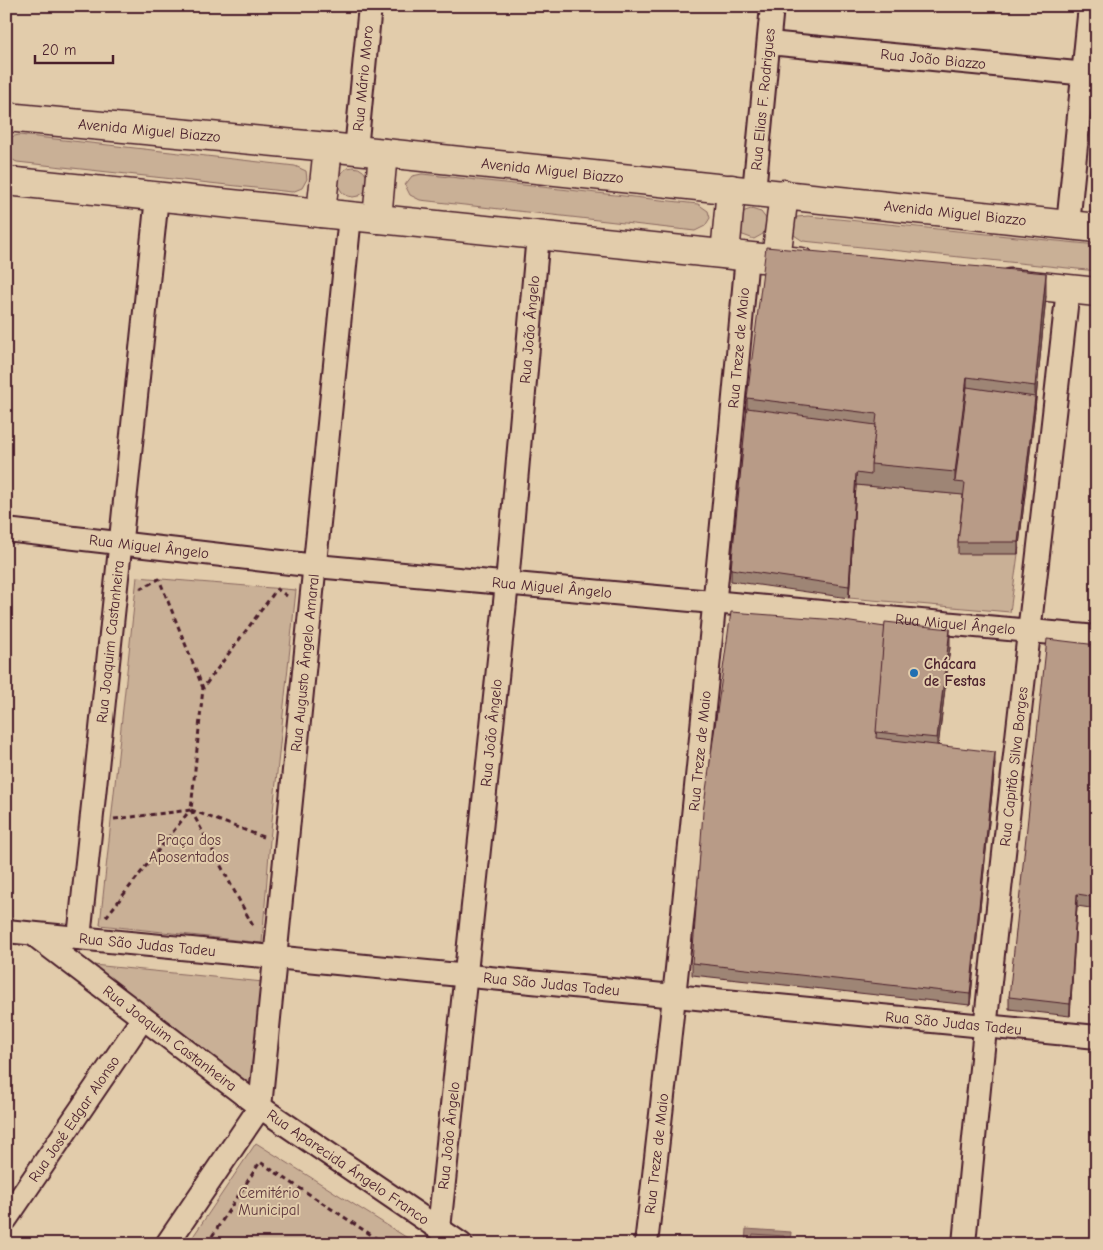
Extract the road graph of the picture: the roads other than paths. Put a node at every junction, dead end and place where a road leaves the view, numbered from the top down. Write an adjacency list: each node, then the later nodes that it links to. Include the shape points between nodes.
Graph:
1 (370, 6): 8 (street, Rua Mário Moro)
2 (772, 6): 4 (street, Rua Elias F. Rodrigues)
3 (1090, 6): 5 (street)
4 (768, 43): 5 (street, Rua João Biazzo); 11 (street, Rua Elias F. Rodrigues)
5 (1090, 74): 16 (street)
6 (6, 117): 7 (street, Avenida Miguel Biazzo)
7 (328, 147): 8 (street, Avenida Miguel Biazzo); 14 (street)
8 (356, 150): 9 (street, Avenida Miguel Biazzo)
9 (384, 152): 11 (street, Avenida Miguel Biazzo); 15 (street)
10 (6, 182): 13 (street)
11 (743, 190): 12 (street, Avenida Miguel Biazzo); 19 (street)
12 (784, 194): 16 (street, Avenida Miguel Biazzo); 20 (street)
13 (157, 196): 14 (street); 26 (street, Rua Joaquim Castanheira)
14 (321, 213): 15 (street)
15 (364, 218): 18 (street); 27 (street, Rua Augusto Ângelo Amaral)
16 (1068, 225): 17 (street, Avenida Miguel Biazzo)
17 (1097, 228)
18 (538, 235): 19 (street); 28 (street, Rua João Ângelo)
19 (736, 255): 20 (street); 29 (street, Rua Treze de Maio)
20 (776, 259): 21 (street)
21 (825, 264)
22 (990, 281): 23 (street)
23 (1068, 289): 24 (street); 30 (street, Rua Capitão Silva Borges)
24 (1097, 292)
25 (6, 530): 26 (street, Rua Miguel Ângelo)
26 (120, 542): 27 (street, Rua Miguel Ângelo); 34 (street, Rua Joaquim Castanheira)
27 (316, 566): 28 (street, Rua Miguel Ângelo); 35 (street, Rua Augusto Ângelo Amaral)
28 (506, 582): 29 (street, Rua Miguel Ângelo); 36 (street, Rua João Ângelo)
29 (716, 602): 30 (street, Rua Miguel Ângelo); 37 (street, Rua Treze de Maio)
30 (1031, 632): 31 (street, Rua Miguel Ângelo); 39 (street, Rua Capitão Silva Borges)
31 (1097, 637)
32 (6, 931): 33 (street, Rua São Judas Tadeu)
33 (32, 934): 34 (street, Rua São Judas Tadeu); 38 (street, Rua Joaquim Castanheira)
34 (79, 938): 35 (street, Rua São Judas Tadeu)
35 (275, 957): 36 (street, Rua São Judas Tadeu); 41 (street, Rua Augusto Ângelo Amaral)
36 (465, 976): 37 (street, Rua São Judas Tadeu); 43 (street, Rua João Ângelo)
37 (675, 996): 39 (street, Rua São Judas Tadeu); 46 (street, Rua Treze de Maio)
38 (143, 1018): 41 (street, Rua Joaquim Castanheira); 42 (street, Rua José Edgar Alonso)
39 (984, 1026): 40 (street, Rua São Judas Tadeu); 47 (street, Rua Capitão Silva Borges)
40 (1097, 1038)
41 (260, 1107): 43 (street, Rua Aparecida Ángelo Franco); 44 (street)
42 (6, 1219)
43 (440, 1229): 45 (street, Rua Aparecida Ángelo Franco)
44 (167, 1244)
45 (461, 1244)
46 (646, 1244)
47 (964, 1244)

